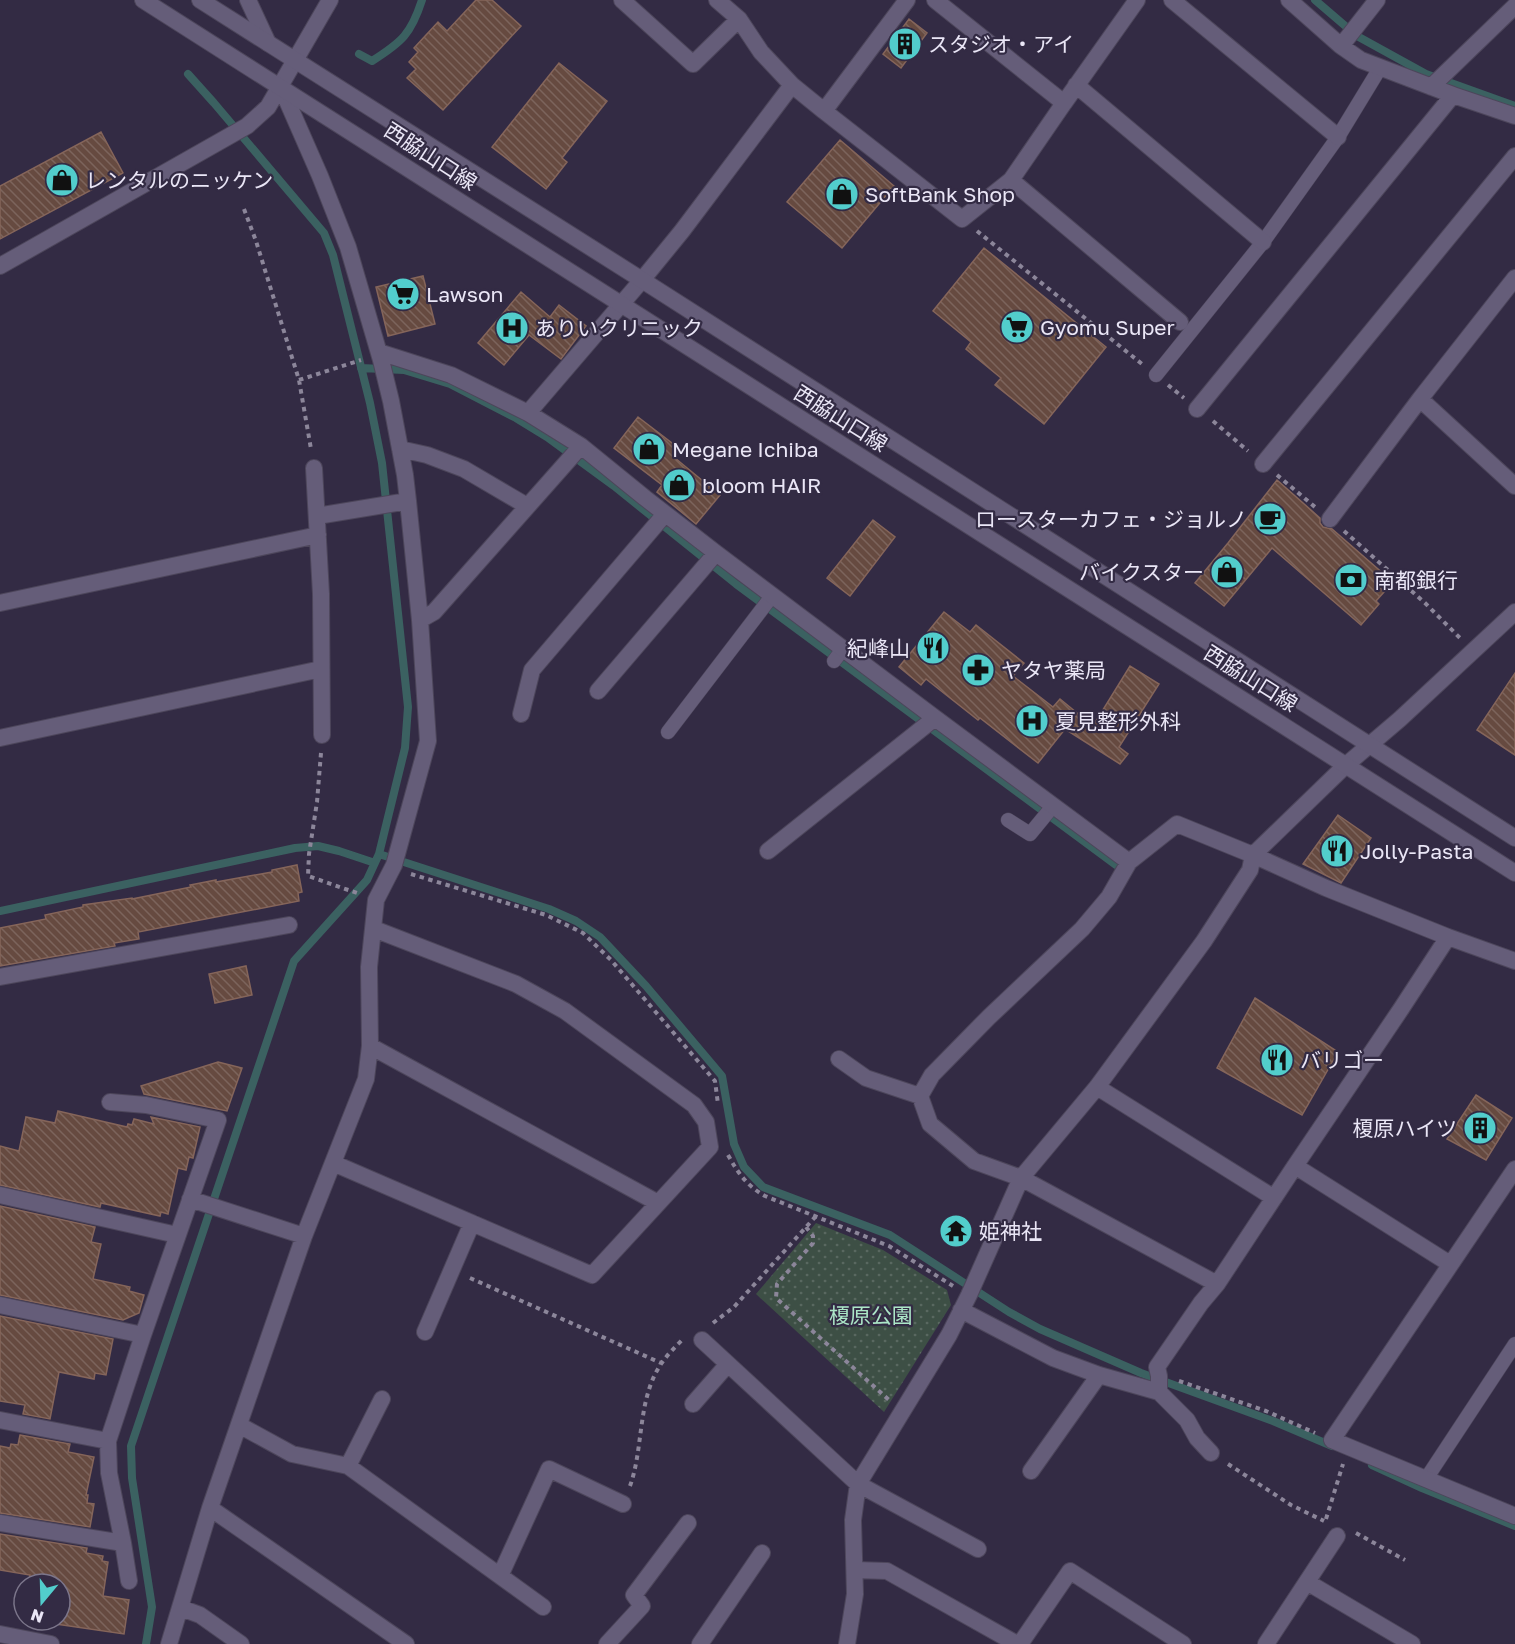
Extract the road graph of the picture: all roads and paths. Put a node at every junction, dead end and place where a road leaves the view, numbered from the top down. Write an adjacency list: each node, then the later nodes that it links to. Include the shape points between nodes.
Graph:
1 (143, 0): 21 (street, 西脇山口線)
2 (200, 0): 15 (street, 西脇山口線)
3 (249, 0): 15 (street)
4 (330, 0): 17 (street)
5 (622, 0): 14 (street, via 693,64)
6 (717, 0): 14 (street)
7 (907, 0): 25 (street)
8 (935, 0): 24 (street)
9 (1137, 0): 19 (street)
10 (1172, 0): 27 (street)
11 (1289, 0): 16 (street)
12 (1377, 0): 16 (street)
13 (1515, 6): 22 (street)
14 (739, 19): 20 (street, via 761,52)
15 (268, 44): 17 (street, 西脇山口線)
16 (1341, 46): 18 (street)
17 (295, 61): 21 (street); 35 (street, 西脇山口線)
18 (1380, 68): 22 (street); 27 (lane)
19 (1077, 85): 24 (street); 32 (street)
20 (792, 86): 25 (street); 35 (street)
21 (281, 87): 33 (street, via 268,107 247,126); 36 (street, 西脇山口線); 38 (street, via 348,247)
22 (1431, 87): 23 (street)
23 (1453, 96): 26 (street); 43 (street)
24 (1064, 103): 29 (street)
25 (824, 111): 31 (street)
26 (1515, 116)
27 (1338, 137): 32 (lane)
28 (1515, 156): 47 (street)
29 (1011, 180): 31 (street); 37 (street)
30 (244, 209): 41 (path)
31 (962, 219): 40 (path)
32 (1263, 242): 40 (lane)
33 (0, 266)
34 (1515, 278): 42 (street)
35 (642, 280): 36 (street); 69 (street, 西脇山口線)
36 (621, 304): 44 (street); 70 (street, 西脇山口線)
37 (1180, 322)
38 (381, 362): 44 (street, via 451,375); 45 (street)
39 (351, 363): 41 (path)
40 (1156, 375): 43 (path)
41 (299, 380): 48 (path)
42 (1420, 399): 49 (street); 53 (street)
43 (1197, 409): 47 (path)
44 (528, 413): 46 (street)
45 (400, 449): 50 (street); 51 (street, via 464,469)
46 (575, 452): 51 (street); 54 (street)
47 (1263, 464): 53 (path)
48 (314, 468): 52 (street)
49 (1515, 486)
50 (408, 501): 52 (street); 60 (street)
51 (527, 506): 60 (street, via 434,612)
52 (317, 516): 55 (street)
53 (1330, 519): 61 (path)
54 (660, 521): 56 (street); 64 (street, via 532,670)
55 (318, 535): 57 (street); 62 (street)
56 (710, 559): 58 (street); 63 (street)
57 (0, 603)
58 (766, 604): 65 (street); 66 (lane)
59 (1515, 612): 61 (street)
60 (420, 620): 80 (street, via 428,741 396,859 376,900)
61 (1473, 651): 69 (street)
62 (321, 669): 67 (street); 68 (street)
63 (598, 691)
64 (521, 714)
65 (928, 724): 71 (street); 74 (street)
66 (668, 732)
67 (322, 735): 78 (path, via 308,876)
68 (0, 738)
69 (1372, 745): 70 (street); 73 (street, 西脇山口線)
70 (1346, 765): 75 (street); 77 (street, 西脇山口線)
71 (1048, 812): 72 (lane, via 1030,834); 76 (street)
72 (1008, 820)
73 (1515, 838)
74 (768, 851)
75 (1253, 855): 76 (street, via 1177,824); 81 (street); 86 (street, via 1250,870 1204,941)
76 (1129, 862): 87 (street, via 1082,929 932,1075)
77 (1515, 873)
78 (347, 890)
79 (289, 925): 83 (street)
80 (374, 929): 84 (street, via 369,967); 96 (street, via 516,984 565,1011 694,1105 706,1122 710,1147)
81 (1448, 937): 82 (street); 90 (street)
82 (1515, 961)
83 (0, 977)
84 (370, 1046): 89 (street, via 366,1079); 96 (street)
85 (839, 1059): 87 (street, via 866,1078)
86 (1097, 1087): 92 (street); 94 (street)
87 (920, 1096): 92 (street, via 930,1124 974,1161)
88 (110, 1101): 95 (street, via 218,1120)
89 (333, 1163): 97 (street); 100 (street)
90 (1295, 1166): 94 (street); 101 (street)
91 (1515, 1169): 101 (street)
92 (1021, 1178): 103 (street); 105 (street)
93 (0, 1195): 99 (street)
94 (1274, 1198): 103 (street)
95 (190, 1199): 99 (street); 100 (street)
96 (658, 1203): 97 (street, via 592,1275)
97 (472, 1223): 102 (street)
98 (806, 1227): 115 (path, via 813,1243 777,1284 776,1298)
99 (177, 1235): 107 (street)
100 (304, 1236): 118 (street)
101 (1450, 1264): 119 (street)
102 (452, 1270): 106 (street); 110 (path)
103 (1217, 1284): 113 (street, via 1157,1367)
104 (0, 1305): 107 (street)
105 (961, 1310): 112 (street, via 1053,1358); 126 (street)
106 (425, 1332)
107 (143, 1335): 120 (street)
108 (702, 1340): 111 (street)
109 (1515, 1344): 125 (lane)
110 (661, 1363)
111 (728, 1364): 116 (street); 126 (street)
112 (1099, 1375): 113 (street); 124 (street)
113 (1159, 1382): 119 (path, via 1266,1411); 121 (street)
114 (382, 1399): 123 (street)
115 (889, 1400)
116 (693, 1404)
117 (0, 1420): 120 (street)
118 (239, 1425): 123 (street, via 292,1454); 128 (street)
119 (1332, 1440): 125 (street)
120 (108, 1441): 135 (street, via 109,1473)
121 (1211, 1453): 130 (path, via 1291,1505)
122 (1344, 1460): 130 (path)
123 (348, 1466): 140 (street)
124 (1031, 1471)
125 (1426, 1479): 129 (street)
126 (858, 1484): 136 (street); 139 (street, via 853,1520)
127 (623, 1504): 140 (street, via 549,1469)
128 (210, 1508): 144 (street); 150 (street)
129 (1515, 1516)
130 (1325, 1521): 133 (path)
131 (0, 1523): 135 (street)
132 (688, 1523): 151 (street, via 634,1595 642,1606)
133 (1335, 1530): 142 (street)
134 (1355, 1532): 138 (path)
135 (123, 1544): 141 (street)
136 (978, 1549)
137 (762, 1553): 152 (street)
138 (1405, 1560)
139 (855, 1570): 146 (street); 153 (street, via 887,1571)
140 (500, 1576): 143 (street)
141 (129, 1581)
142 (1307, 1582): 155 (street); 156 (street)
143 (543, 1607)
144 (181, 1608): 148 (street); 149 (street, via 200,1615)
145 (0, 1634): 147 (street)
146 (848, 1643)
147 (51, 1644)
148 (169, 1644)
149 (241, 1644)
150 (406, 1644)
151 (607, 1644)
152 (700, 1644)
153 (1019, 1644): 154 (street, via 1070,1571)
154 (1183, 1644)
155 (1266, 1644)
156 (1412, 1644)

